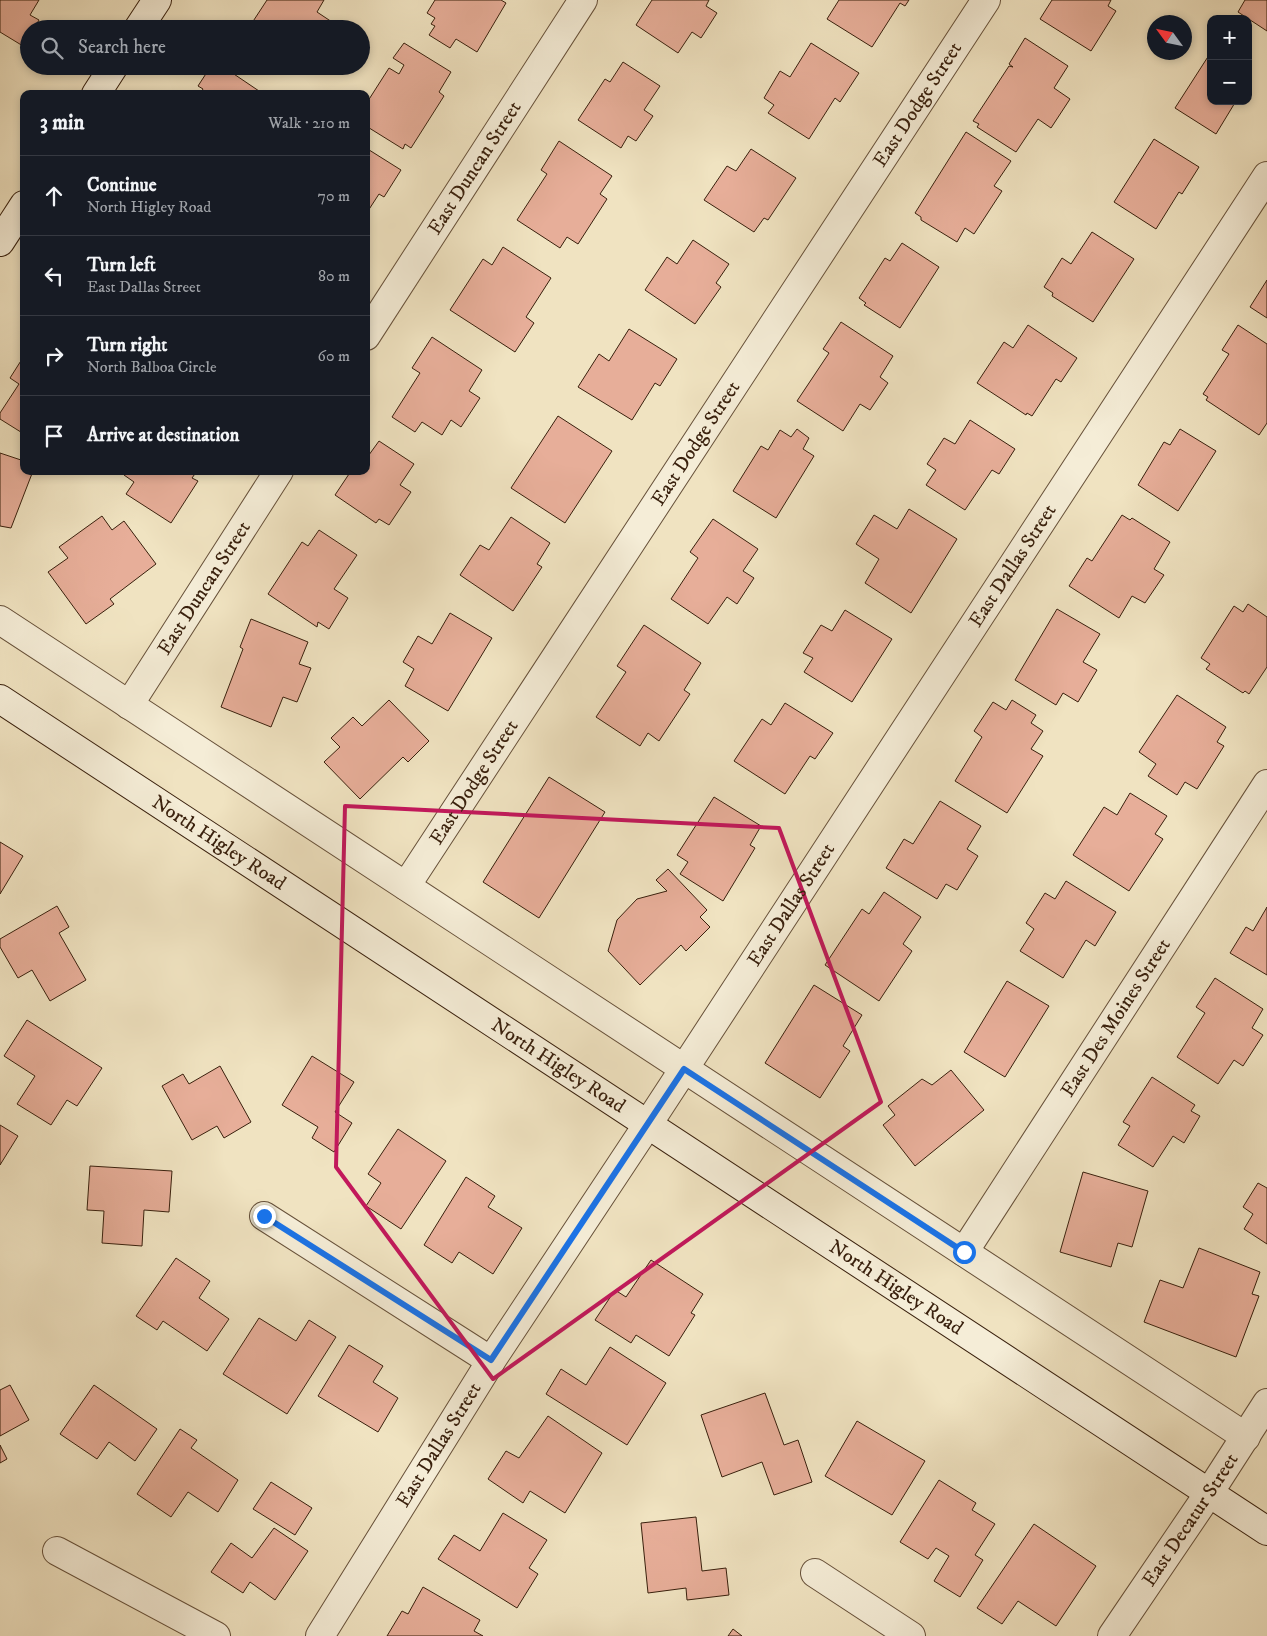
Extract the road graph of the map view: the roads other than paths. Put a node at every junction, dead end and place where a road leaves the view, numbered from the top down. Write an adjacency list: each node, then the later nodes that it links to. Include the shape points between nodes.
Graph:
1 (157, 0): 4 (street)
2 (583, 0): 10 (street, East Duncan Street)
3 (986, 0): 16 (street, East Dodge Street)
4 (144, 20)
5 (108, 75): 6 (street)
6 (99, 90)
7 (1267, 176): 17 (street, East Dallas Street)
8 (20, 211): 9 (street)
9 (0, 242)
10 (370, 330)
11 (277, 475): 14 (street, East Duncan Street)
12 (0, 620): 14 (street)
13 (0, 699): 18 (street, North Higley Road)
14 (129, 705): 16 (street)
15 (1267, 784): 20 (street, East Des Moines Street)
16 (406, 886): 17 (street)
17 (684, 1069): 18 (street, East Dallas Street); 20 (street)
18 (648, 1124): 21 (street, East Dallas Street); 24 (street, North Higley Road)
19 (264, 1216): 21 (street)
20 (964, 1252): 23 (street)
21 (491, 1360): 29 (street, East Dallas Street)
22 (1267, 1403): 23 (street, East Decatur Street)
23 (1246, 1437): 24 (street, East Decatur Street)
24 (1209, 1493): 25 (street, North Higley Road); 31 (street, East Decatur Street)
25 (1267, 1531)
26 (57, 1551): 28 (street)
27 (816, 1573): 30 (street)
28 (216, 1636)
29 (320, 1636)
30 (911, 1636)
31 (1112, 1636)

